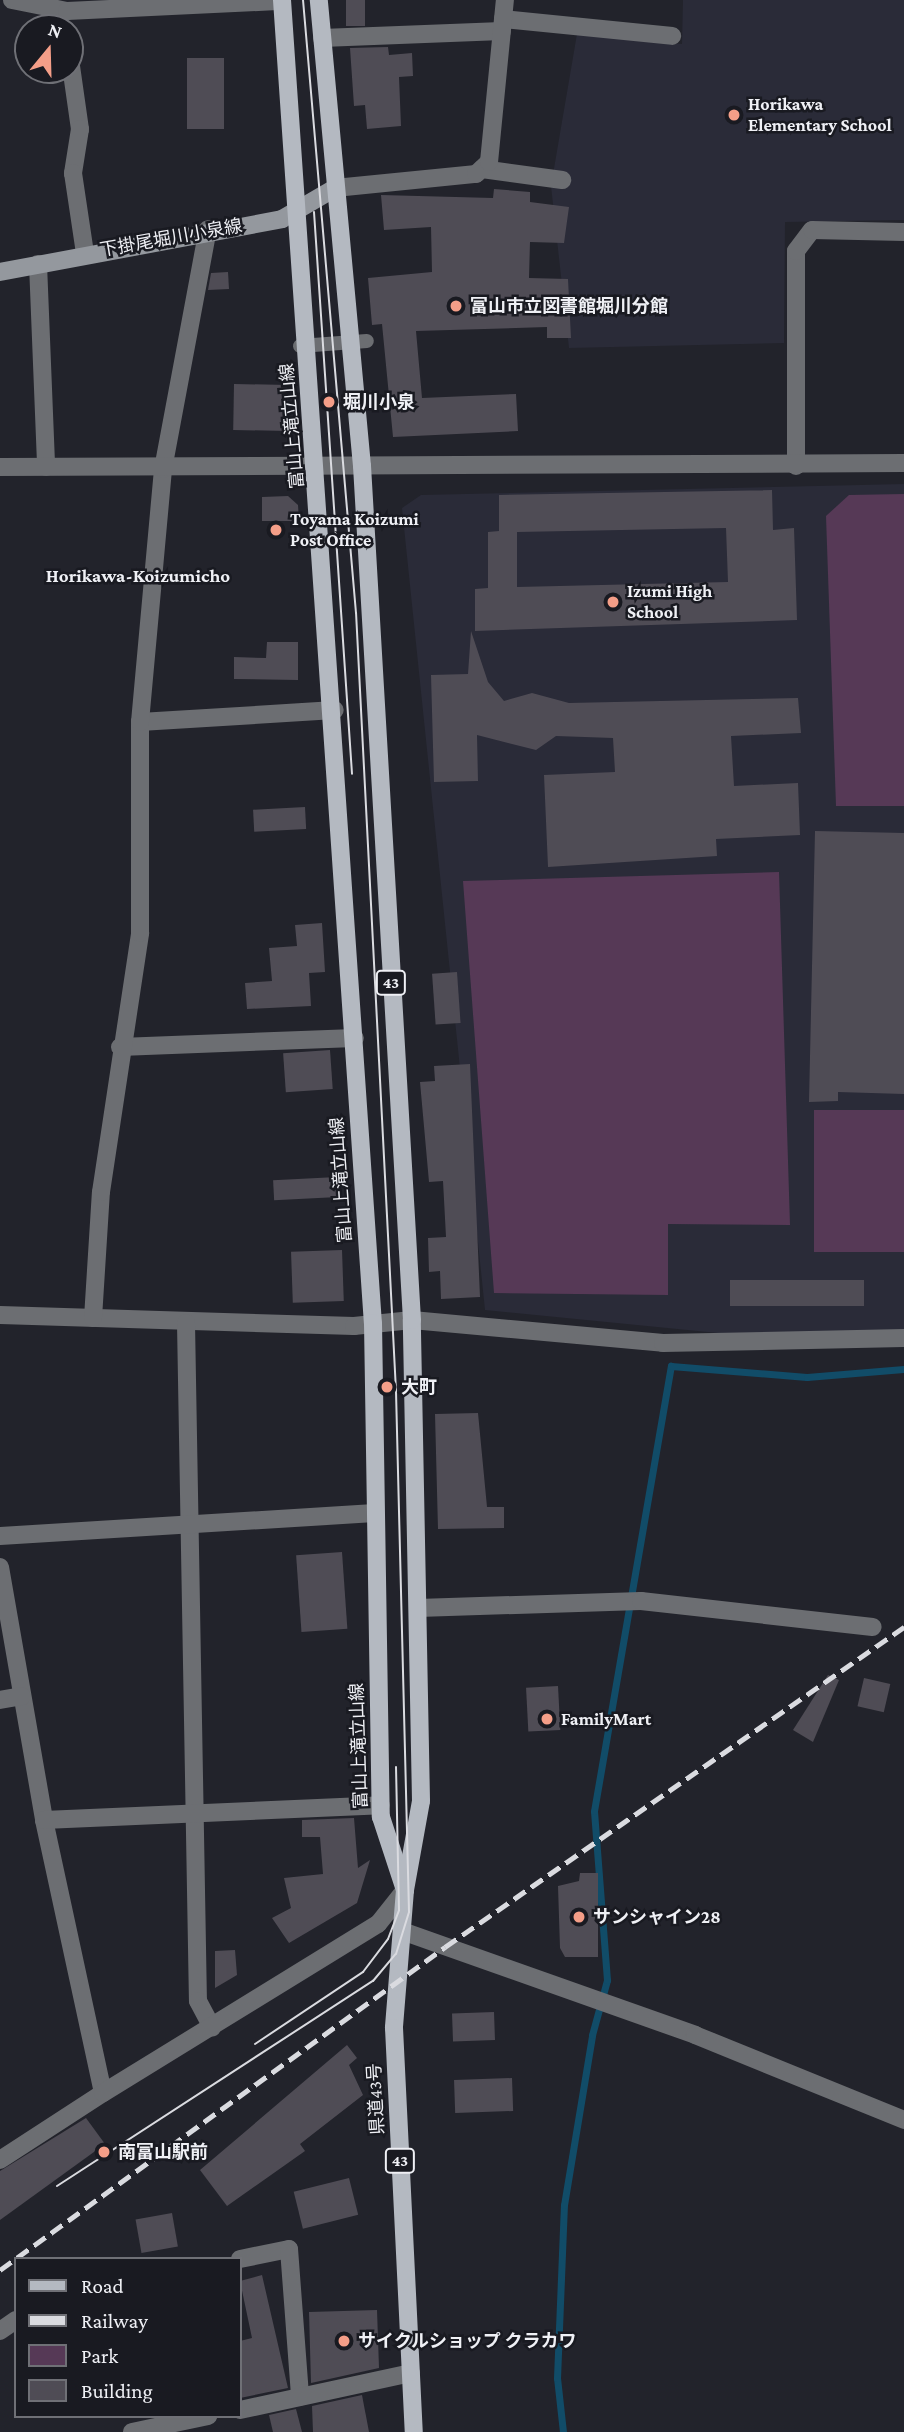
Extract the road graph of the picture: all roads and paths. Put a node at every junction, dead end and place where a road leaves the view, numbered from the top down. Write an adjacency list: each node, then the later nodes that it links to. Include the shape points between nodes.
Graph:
1 (12, 0): 5 (street)
2 (282, 0): 5 (street); 13 (main road, 富山上滝立山線 / 43)
3 (319, 0): 8 (main road, 43)
4 (505, 0): 6 (street)
5 (71, 11)
6 (503, 25): 7 (street); 8 (street); 10 (street, via 489,162)
7 (672, 36)
8 (322, 38): 12 (main road, 43)
9 (74, 84): 16 (street, via 80,129 73,173)
10 (482, 169): 11 (street); 12 (street)
11 (562, 180)
12 (335, 188): 13 (main road, 下掛尾堀川小泉線); 22 (main road, 43)
13 (298, 209): 14 (main road, 下掛尾堀川小泉線, via 282,219); 27 (main road, 富山上滝立山線 / 43)
14 (208, 229): 16 (main road, 下掛尾堀川小泉線); 26 (street)
15 (904, 232): 23 (street, via 812,230 796,251)
16 (85, 253): 17 (main road, 下掛尾堀川小泉線)
17 (38, 264): 18 (main road, 下掛尾堀川小泉線); 25 (street)
18 (0, 272)
19 (367, 341): 20 (street)
20 (300, 346)
21 (904, 463): 23 (street)
22 (362, 466): 23 (street); 27 (street); 34 (main road, 43)
23 (796, 466)
24 (0, 467): 25 (street)
25 (46, 467): 26 (street)
26 (163, 469): 27 (street); 29 (street)
27 (317, 470): 28 (main road, 富山上滝立山線 / 43)
28 (335, 710): 29 (street); 30 (main road, 富山上滝立山線 / 43)
29 (140, 722): 31 (street, via 140,933)
30 (355, 1038): 31 (street); 36 (main road, 富山上滝立山線 / 43)
31 (120, 1047): 33 (street, via 101,1192)
32 (0, 1315): 33 (street)
33 (93, 1318): 35 (street)
34 (412, 1320): 36 (street); 37 (street, via 663,1343); 42 (main road, 43)
35 (186, 1323): 36 (street); 39 (street)
36 (373, 1323): 38 (main road, 富山上滝立山線 / 43)
37 (904, 1338)
38 (374, 1513): 39 (street); 46 (main road, 富山上滝立山線 / 43)
39 (190, 1525): 40 (street); 47 (street)
40 (0, 1536)
41 (0, 1567): 44 (street)
42 (418, 1608): 43 (street, via 640,1601); 49 (main road, 43, via 421,1801)
43 (873, 1627)
44 (22, 1696): 45 (street); 48 (street)
45 (0, 1700)
46 (381, 1805): 47 (street); 49 (main road, 富山上滝立山線 / 43)
47 (195, 1810): 48 (street); 51 (street, via 198,2001)
48 (44, 1820): 52 (street)
49 (405, 1890): 50 (main road, 県道43号 / 43); 51 (street, via 378,1924)
50 (402, 1931): 53 (street, via 695,2035); 56 (main road, 県道43号 / 43, via 394,2028)
51 (212, 2028): 52 (street)
52 (103, 2093): 54 (street)
53 (904, 2120)
54 (0, 2160)
55 (242, 2259): 57 (street, via 289,2249)
56 (411, 2373): 57 (street); 61 (main road, 県道43号 / 43)
57 (300, 2397): 58 (street)
58 (242, 2410)
59 (198, 2418): 60 (street)
60 (132, 2432)
61 (414, 2432)

